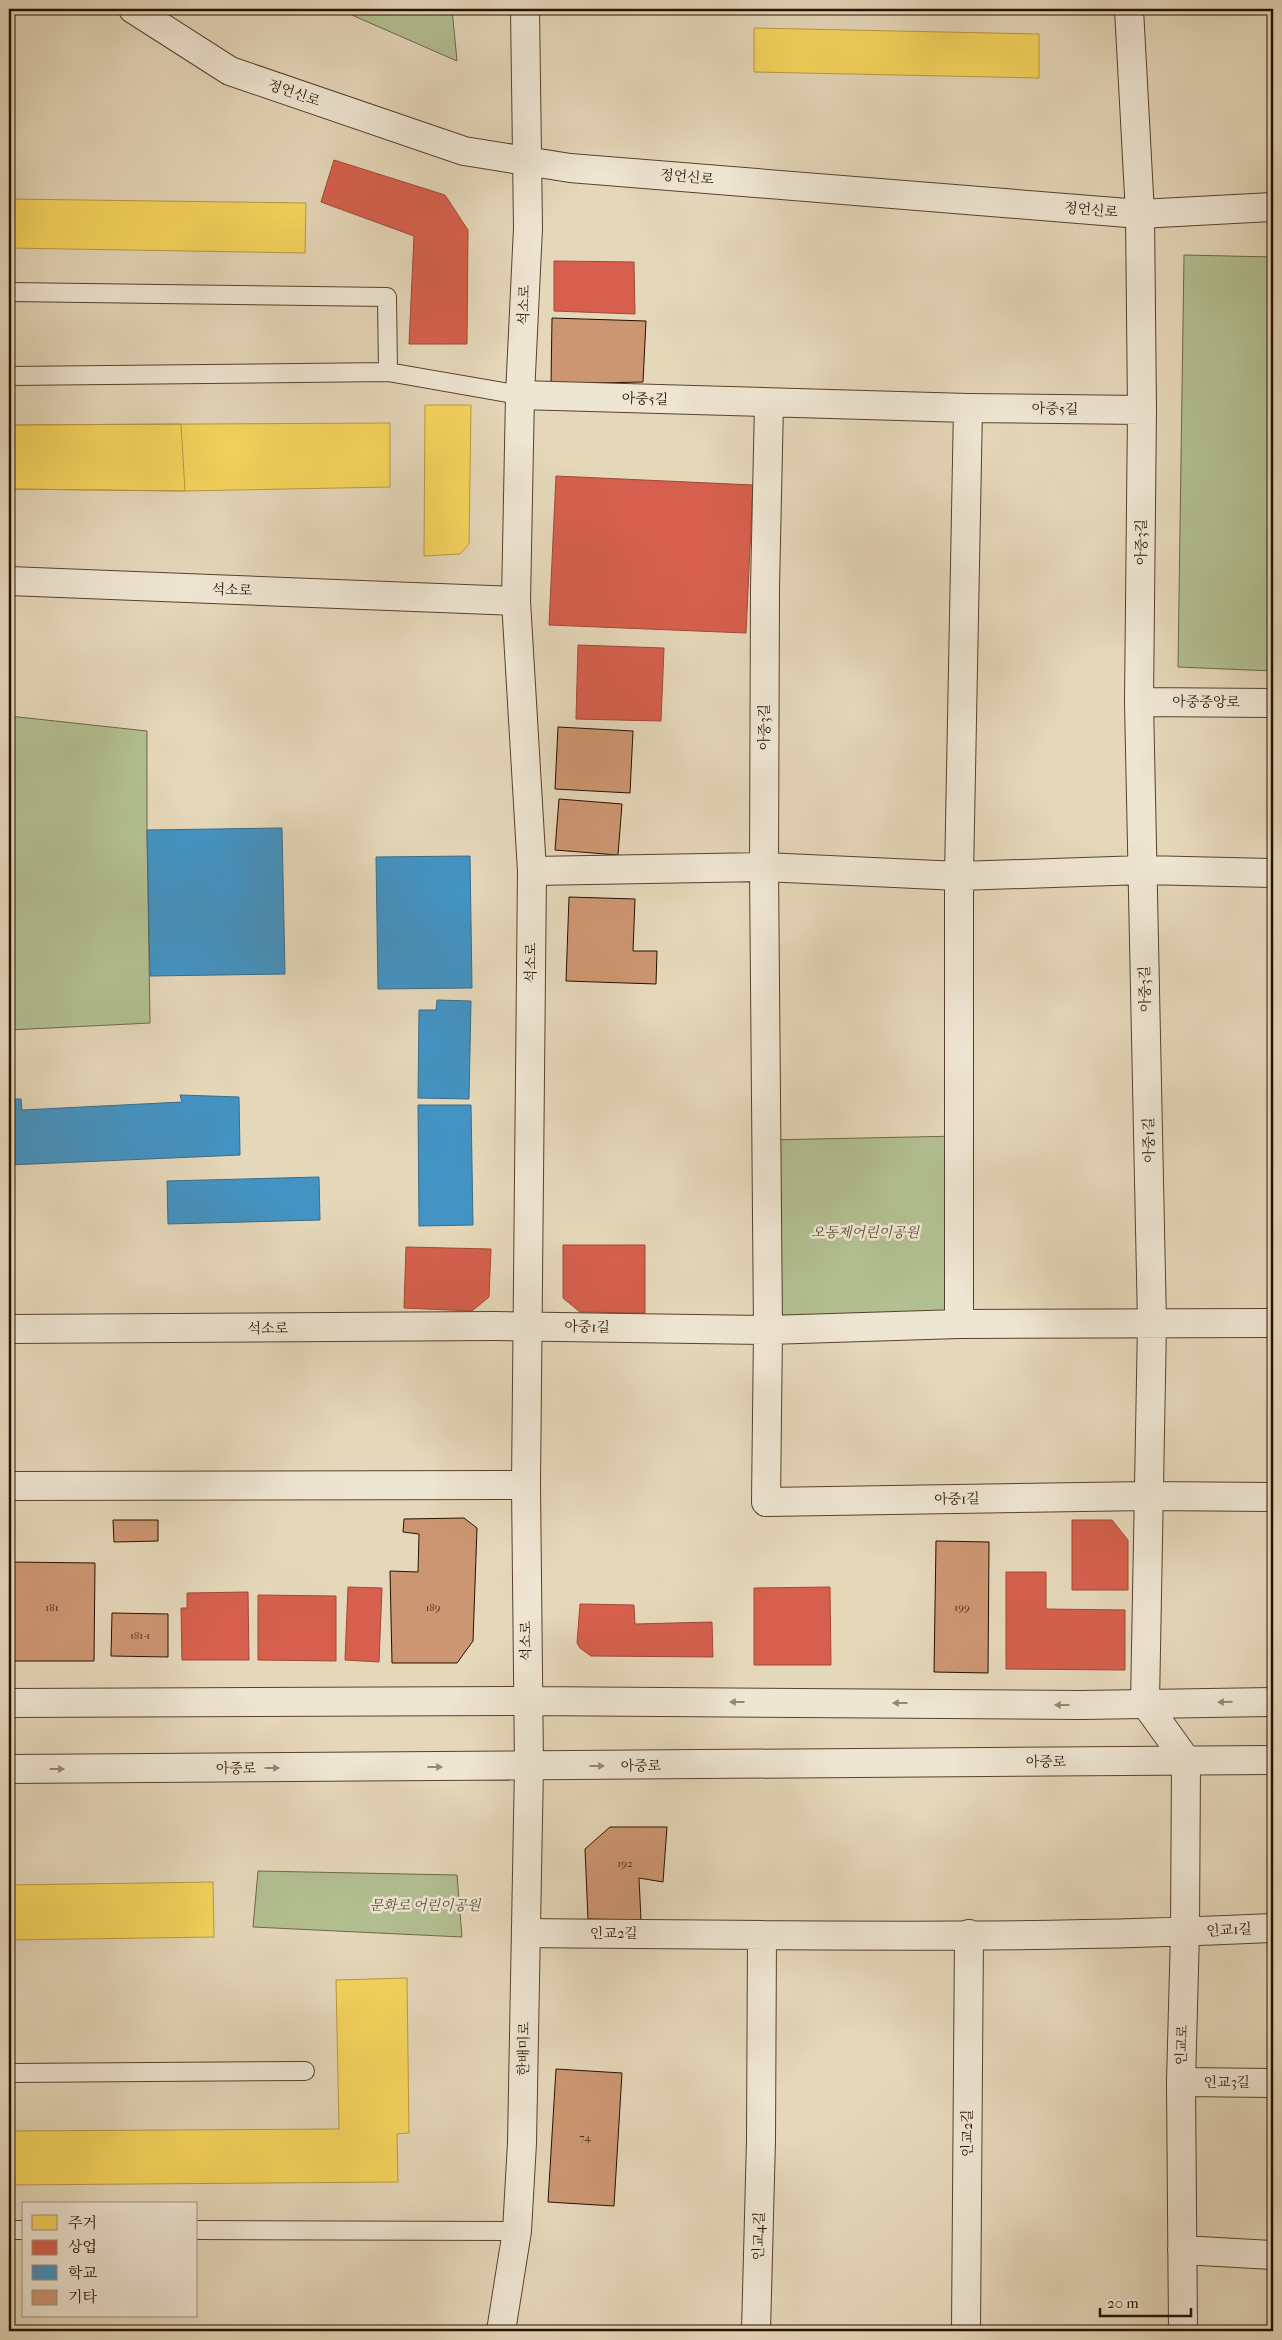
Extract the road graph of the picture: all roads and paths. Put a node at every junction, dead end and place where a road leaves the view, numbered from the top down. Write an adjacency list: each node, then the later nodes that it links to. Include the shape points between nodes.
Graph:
1 (133, 9): 4 (street, 정언신로, via 230,71 464,151)
2 (525, 9): 4 (street, 석소로)
3 (1129, 9): 6 (street, 아중3길)
4 (526, 162): 6 (street, 정언신로); 10 (street, 석소로, via 528,228)
5 (1273, 207): 6 (street, 정언신로)
6 (1140, 214): 13 (street, 아중3길)
7 (9, 292): 8 (lane, via 386,297)
8 (388, 372): 9 (lane); 10 (lane)
9 (9, 376)
10 (520, 395): 11 (street, 아중5길); 15 (street, 석소로)
11 (769, 403): 12 (street, 아중5길); 18 (street, 아중3길)
12 (968, 408): 13 (street, 아중5길); 22 (street)
13 (1142, 410): 16 (street, 아중3길)
14 (9, 581): 15 (street, 석소로)
15 (516, 601): 20 (street, 석소로)
16 (1139, 702): 17 (street, 아중중앙로); 19 (street, 아중3길)
17 (1273, 703)
18 (764, 867): 20 (street); 22 (street); 23 (street, 아중3길)
19 (1143, 870): 21 (street); 22 (street); 24 (street, 아중3길)
20 (532, 871): 28 (street, 석소로)
21 (1273, 872)
22 (959, 876): 26 (street)
23 (764, 1103): 30 (street, 아중1길)
24 (1148, 1107): 27 (street, 아중1길)
25 (1273, 1323): 27 (street, 아중1길)
26 (959, 1324): 27 (street, 아중1길); 30 (street, 아중1길)
27 (1152, 1324): 33 (street, 아중1길)
28 (526, 1326): 29 (street, 석소로); 30 (street, 아중1길); 31 (street, 석소로)
29 (9, 1329)
30 (768, 1330): 33 (street, 아중1길, via 766,1502)
31 (526, 1485): 32 (street); 35 (street, 석소로)
32 (9, 1486)
33 (1148, 1496): 34 (street); 38 (street)
34 (1273, 1497)
35 (527, 1701): 37 (street); 38 (street, one-way to 35); 41 (street, 석소로)
36 (1273, 1702): 38 (street, one-way to 38)
37 (9, 1703)
38 (1145, 1703): 39 (street)
39 (1186, 1760): 40 (street, 아중로); 41 (street, 아중로, one-way to 39); 44 (street, 인교로)
40 (1273, 1760)
41 (529, 1766): 42 (street, 아중로, one-way to 41); 45 (street, 한배미로)
42 (9, 1769)
43 (1273, 1928): 44 (street, 인교1길)
44 (1185, 1932): 47 (street, 인교2길); 50 (street, 인교로)
45 (527, 1933): 46 (street, 인교2길); 55 (street, 한배미로)
46 (762, 1934): 47 (street, 인교2길); 59 (street, 인교4길)
47 (969, 1934): 60 (street, 인교2길)
48 (305, 2071): 49 (lane)
49 (9, 2073)
50 (1181, 2082): 51 (street, 인교3길); 56 (street, 인교로)
51 (1273, 2083)
52 (9, 2230): 53 (lane)
53 (22, 2230)
54 (198, 2230): 55 (lane)
55 (517, 2231): 58 (street, 한배미로)
56 (1182, 2250): 57 (street); 61 (street, 인교로)
57 (1273, 2255)
58 (501, 2331)
59 (756, 2331)
60 (966, 2331)
61 (1183, 2331)

